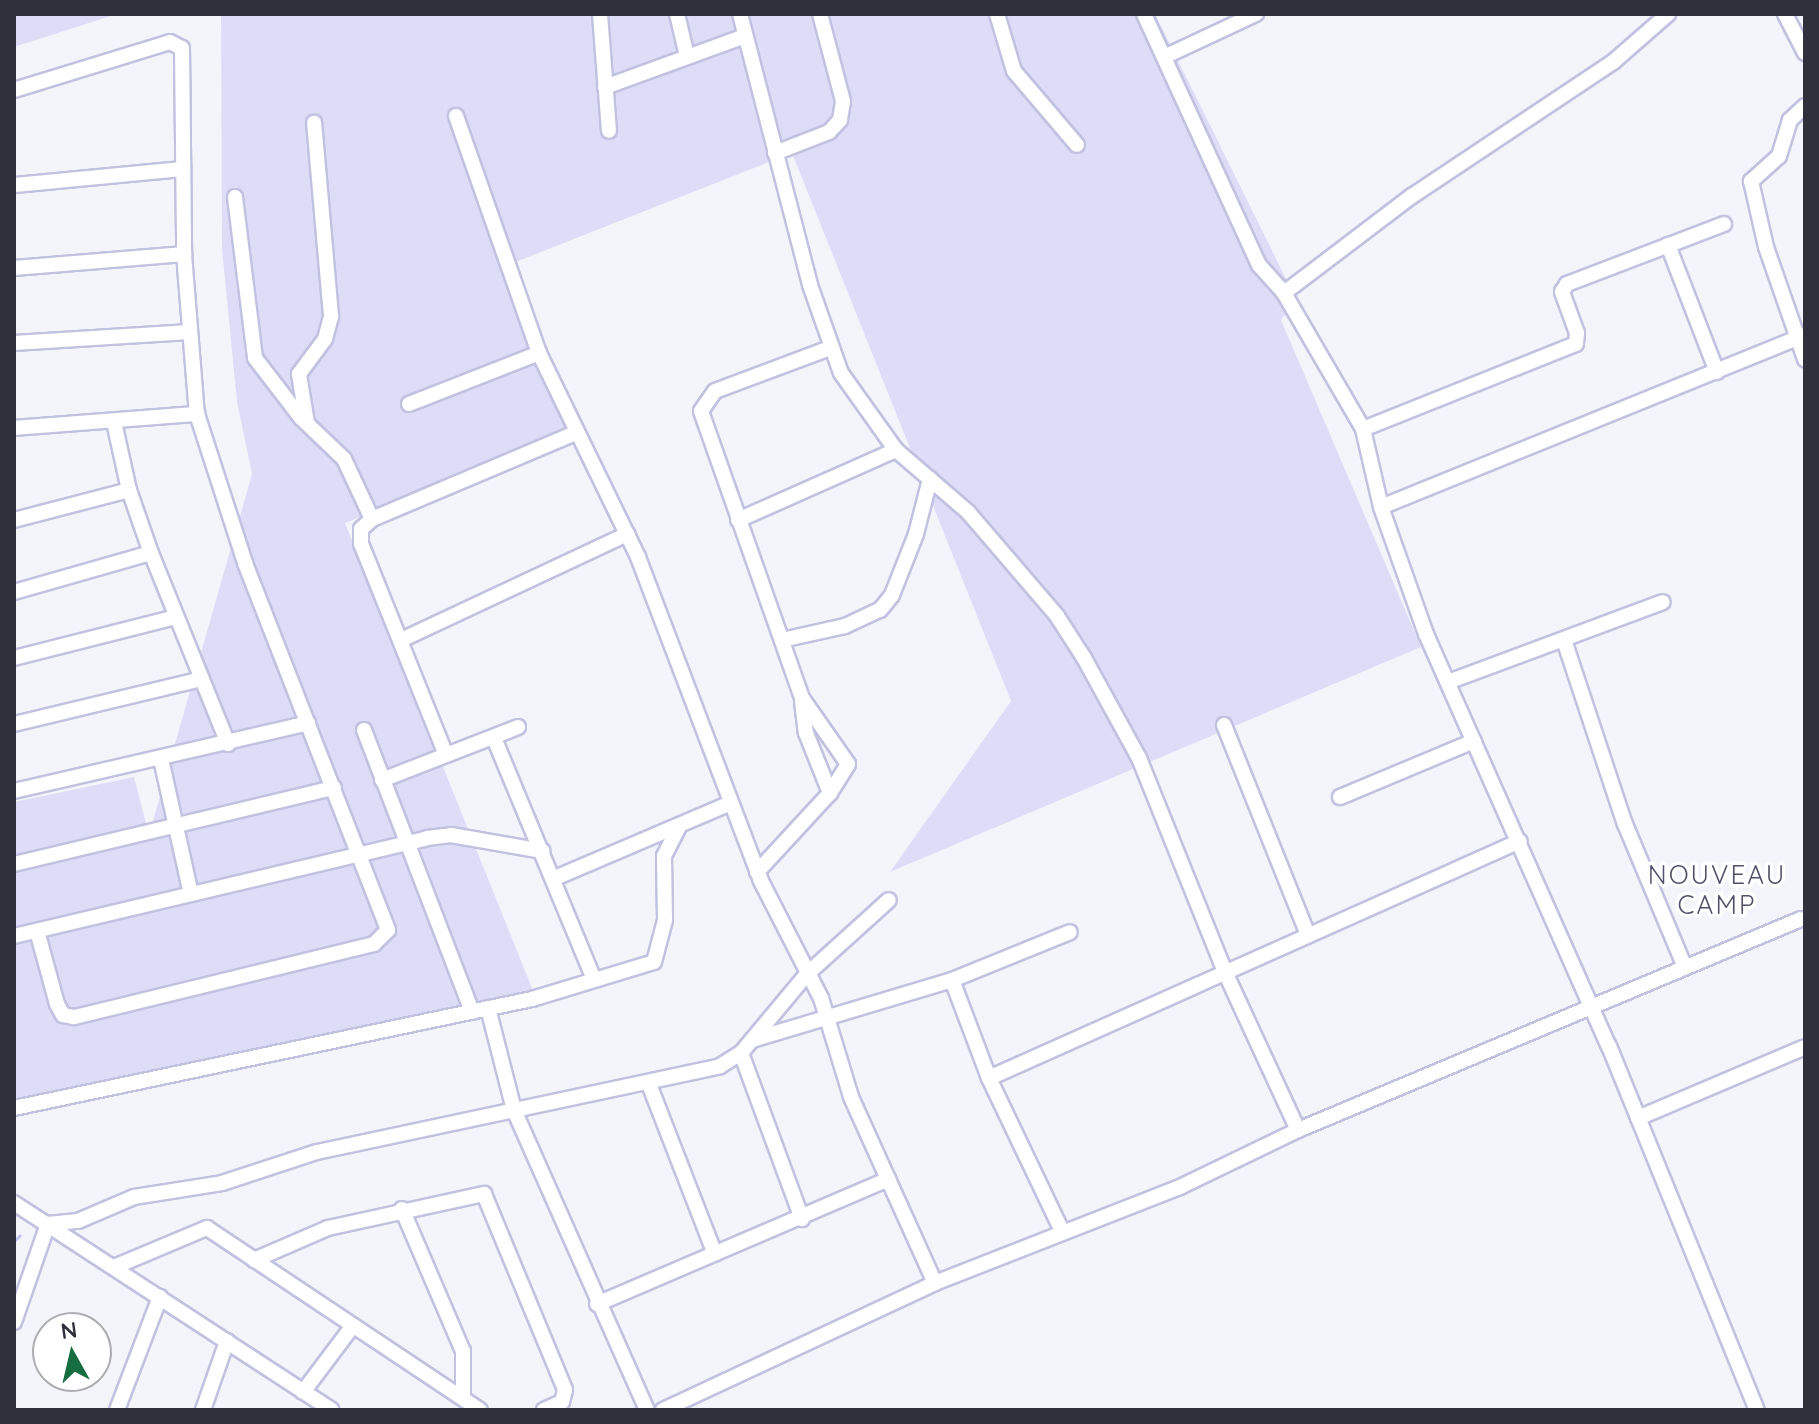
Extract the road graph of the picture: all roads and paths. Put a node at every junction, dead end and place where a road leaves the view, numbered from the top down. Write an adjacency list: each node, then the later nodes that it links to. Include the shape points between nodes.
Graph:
1 (600, 14): 14 (street)
2 (677, 14): 12 (street)
3 (740, 14): 10 (street)
4 (820, 14): 21 (street, via 843,101 840,120 829,132)
5 (997, 14): 20 (street, via 1014,71)
6 (1144, 14): 13 (street)
7 (1256, 14): 13 (street)
8 (1668, 14): 29 (street, via 1613,62 1412,196)
9 (1785, 14): 11 (street)
10 (745, 36): 12 (street); 21 (street)
11 (1805, 53)
12 (687, 56): 14 (street)
13 (1164, 57): 29 (street, via 1259,265)
14 (605, 87): 19 (street)
15 (14, 90): 22 (street, via 177,41 182,48)
16 (1805, 106): 31 (street, via 1790,120 1779,156 1751,181)
17 (456, 116): 34 (street)
18 (314, 123): 40 (street, via 331,316 325,339 299,374)
19 (609, 131)
20 (1077, 145)
21 (775, 153): 33 (street)
22 (183, 169): 23 (street); 27 (street)
23 (14, 185)
24 (235, 197): 40 (street, via 255,358)
25 (1724, 224): 26 (street)
26 (1668, 245): 36 (street); 42 (street, via 1562,288 1576,344)
27 (184, 254): 28 (street); 30 (street)
28 (14, 268)
29 (1284, 293): 42 (street)
30 (190, 332): 32 (street); 38 (street)
31 (1801, 337): 35 (street); 36 (street)
32 (14, 343)
33 (830, 348): 44 (street, via 841,373); 50 (street, via 715,391 706,401 701,411 704,423)
34 (539, 353): 37 (street); 43 (street)
35 (1805, 359)
36 (1717, 372): 47 (street)
37 (409, 404)
38 (197, 414): 39 (street); 63 (street, via 214,478)
39 (114, 422): 41 (street); 46 (street)
40 (307, 423): 48 (street, via 354,473)
41 (14, 428)
42 (1363, 429): 47 (street)
43 (576, 433): 48 (street); 51 (street)
44 (896, 450): 45 (street); 50 (street)
45 (930, 479): 57 (street, via 916,534 892,595 880,610 845,626); 96 (street, via 968,512 1057,616 1084,658 1139,758)
46 (129, 490): 49 (street); 52 (street)
47 (1381, 507): 61 (street)
48 (372, 519): 56 (street, via 361,529 361,544)
49 (14, 520)
50 (738, 520): 57 (street)
51 (627, 534): 56 (street); 78 (street)
52 (151, 553): 53 (street); 55 (street)
53 (14, 592)
54 (1663, 602): 58 (street)
55 (176, 617): 59 (street); 60 (street)
56 (401, 640): 71 (street)
57 (782, 640): 62 (street)
58 (1564, 640): 61 (street); 95 (street, via 1625,824)
59 (14, 658)
60 (202, 679): 64 (street); 70 (street)
61 (1448, 682): 69 (street)
62 (802, 698): 76 (street, via 806,733); 76 (street, via 848,764)
63 (308, 723): 70 (street); 74 (street)
64 (14, 724)
65 (1224, 725): 93 (street)
66 (518, 727): 68 (street)
67 (364, 730): 73 (street)
68 (494, 738): 71 (street); 83 (street)
69 (1474, 741): 77 (street); 81 (street)
70 (228, 744): 72 (street)
71 (446, 755): 73 (street)
72 (161, 759): 75 (street); 80 (street)
73 (382, 780): 82 (street)
74 (334, 788): 80 (street); 84 (street)
75 (14, 791)
76 (830, 793): 86 (street)
77 (1340, 797)
78 (731, 803): 79 (street); 86 (street)
79 (680, 825): 87 (street); 98 (street, via 664,856 665,920 659,957)
80 (176, 827): 85 (street); 88 (street)
81 (1520, 841): 93 (street); 100 (street)
82 (406, 843): 83 (street, via 451,835); 84 (street); 102 (street)
83 (543, 851): 87 (street)
84 (362, 854): 88 (street); 91 (street, via 387,919 384,939 74,1017 63,1015 57,1004)
85 (14, 864)
86 (757, 872): 97 (street)
87 (555, 878): 98 (street)
88 (191, 894): 91 (street)
89 (889, 900): 97 (street)
90 (1804, 922): 95 (street)
91 (37, 931): 94 (street)
92 (1070, 932): 99 (street)
93 (1307, 933): 96 (street)
94 (14, 936)
95 (1684, 965): 100 (street)
96 (1225, 972): 107 (street); 112 (street)
97 (807, 974): 103 (street); 104 (street)
98 (594, 979): 101 (street)
99 (952, 980): 103 (street); 107 (street)
100 (1592, 1006): 111 (street); 112 (street)
101 (488, 1008): 102 (street); 110 (street)
102 (472, 1012): 109 (street)
103 (825, 1016): 104 (street); 113 (street, via 851,1097)
104 (752, 1040): 106 (street)
105 (1805, 1047): 111 (street)
106 (741, 1053): 108 (street, via 720,1066); 116 (street)
107 (989, 1078): 118 (street)
108 (649, 1084): 110 (street); 119 (street)
109 (14, 1108)
110 (514, 1110): 117 (street, via 317,1152 222,1183 134,1197 78,1221); 124 (street)
111 (1638, 1118): 137 (street)
112 (1298, 1130): 118 (street, via 1180,1187)
113 (888, 1179): 116 (street); 122 (street)
114 (14, 1203): 117 (street)
115 (402, 1209): 120 (street, via 328,1228); 129 (street, via 463,1351); 134 (street, via 476,1194 489,1200 565,1390 562,1402)
116 (802, 1219): 119 (street)
117 (48, 1224): 121 (street); 125 (street)
118 (1062, 1231): 122 (street)
119 (715, 1254): 124 (street)
120 (254, 1260): 121 (street, via 200,1228); 126 (street)
121 (114, 1267): 123 (street)
122 (935, 1283): 136 (street)
123 (160, 1297): 127 (street); 130 (street)
124 (597, 1304): 135 (street)
125 (14, 1322)
126 (352, 1327): 128 (street); 129 (street)
127 (227, 1341): 128 (street); 131 (street)
128 (303, 1392): 132 (street)
129 (463, 1398): 133 (street)
130 (117, 1410)
131 (203, 1410)
132 (331, 1410)
133 (480, 1410)
134 (544, 1410)
135 (647, 1410)
136 (663, 1410)
137 (1757, 1410)

